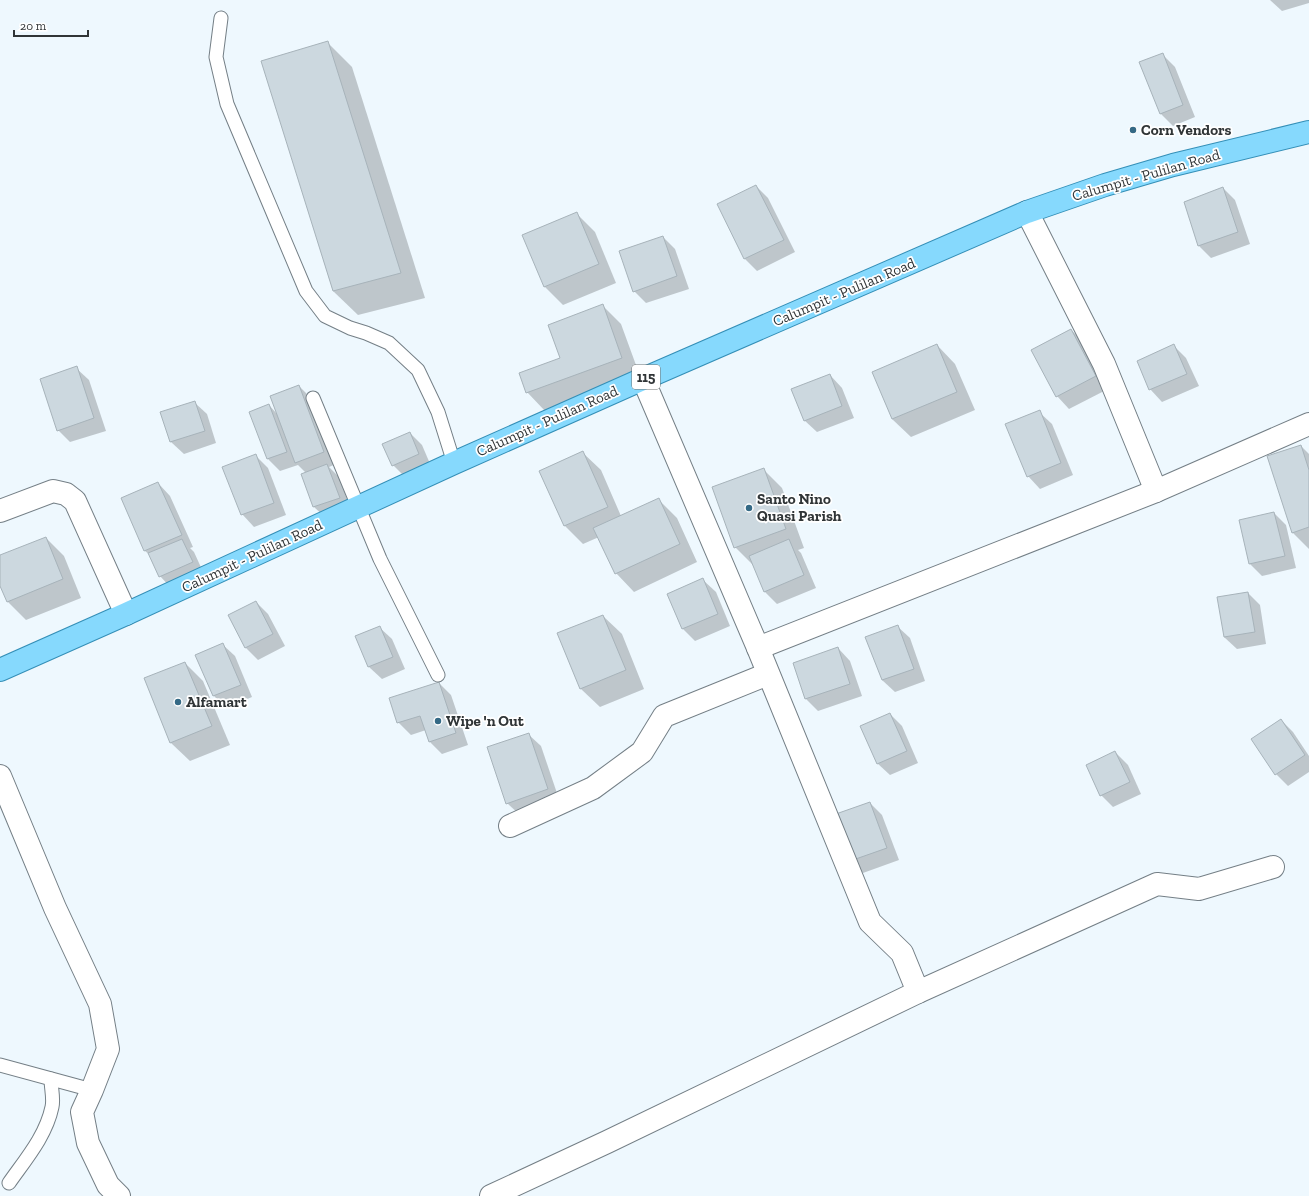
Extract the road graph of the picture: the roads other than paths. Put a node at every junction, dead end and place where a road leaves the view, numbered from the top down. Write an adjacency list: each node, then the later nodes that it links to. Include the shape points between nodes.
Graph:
1 (221, 18): 7 (lane, via 216,57 227,104 306,291 325,316 389,343 418,370 438,412)
2 (1309, 132): 3 (main road, Calumpit - Pulilan Road / 115, via 1173,165)
3 (1027, 212): 4 (main road, Calumpit - Pulilan Road / 115); 8 (street, via 1104,364)
4 (643, 379): 7 (main road, Calumpit - Pulilan Road / 115); 12 (street)
5 (314, 398): 9 (lane)
6 (1309, 424): 8 (street)
7 (454, 463): 9 (main road, Calumpit - Pulilan Road / 115)
8 (1156, 491): 12 (street)
9 (358, 507): 11 (main road, Calumpit - Pulilan Road / 115); 15 (lane, via 380,559)
10 (0, 511): 11 (street, via 53,491 66,494 75,501)
11 (126, 614): 13 (main road, Calumpit - Pulilan Road / 115)
12 (758, 648): 14 (street)
13 (0, 670)
14 (768, 674): 17 (street, via 664,716 642,752 593,788); 19 (street, via 870,922 902,952)
15 (438, 675)
16 (0, 776): 22 (street, via 55,908 100,1004 108,1049)
17 (510, 826)
18 (1273, 866): 19 (street, via 1199,889 1157,884)
19 (918, 992): 25 (street)
20 (0, 1065): 21 (lane)
21 (51, 1079): 22 (lane); 23 (lane, via 52,1106 46,1126)
22 (92, 1090): 24 (street, via 82,1112 88,1143 108,1185)
23 (9, 1183)
24 (119, 1196)
25 (491, 1196)

